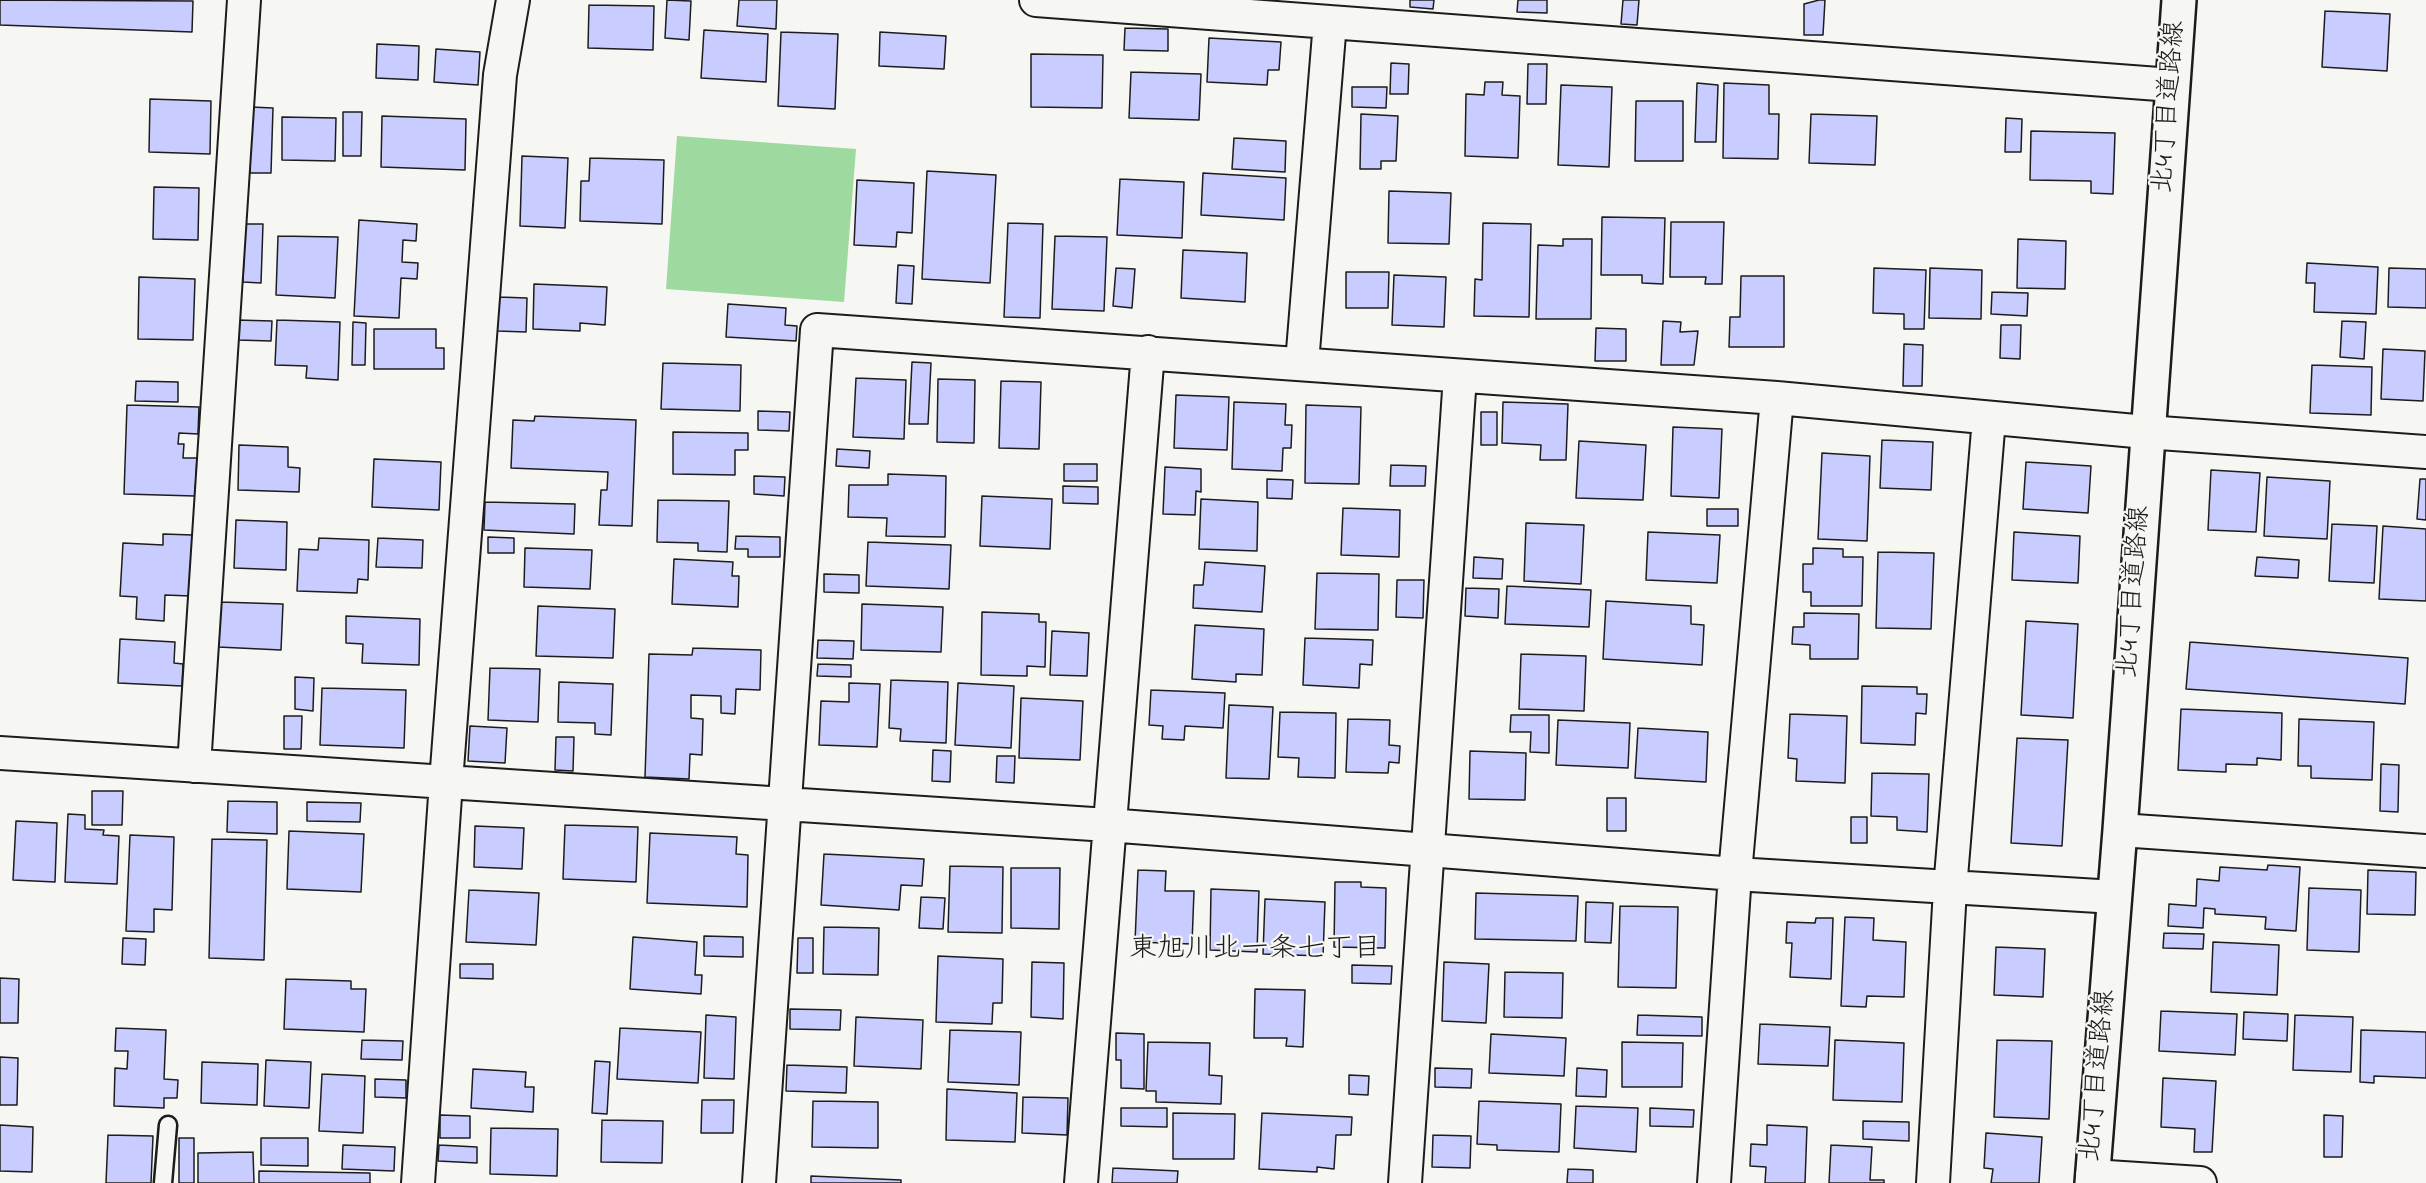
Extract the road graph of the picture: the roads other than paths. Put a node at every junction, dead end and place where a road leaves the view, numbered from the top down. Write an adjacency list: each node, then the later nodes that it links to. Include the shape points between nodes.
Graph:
1 (244, 0): 15 (street)
2 (513, 0): 16 (street, via 500,75)
3 (1036, 0): 5 (street)
4 (2179, 0): 6 (street, 北4丁目道路線)
5 (1330, 22): 6 (street); 8 (street)
6 (2172, 86): 12 (street, 北4丁目道路線)
7 (1148, 352): 8 (street); 17 (street, via 817,330); 18 (street)
8 (1302, 363): 9 (street)
9 (1460, 376): 10 (street); 20 (street)
10 (1777, 398): 11 (street); 22 (street)
11 (1989, 418): 12 (street); 23 (street)
12 (2146, 432): 13 (street); 19 (street, 北4丁目道路線)
13 (2426, 452)
14 (0, 753): 15 (street)
15 (194, 766): 16 (street)
16 (446, 782): 17 (street); 28 (street)
17 (786, 806): 18 (street); 29 (street)
18 (1108, 825): 20 (street); 30 (street)
19 (2120, 831): 21 (street); 24 (street, 北4丁目道路線)
20 (1428, 851): 22 (street); 31 (street)
21 (2426, 851)
22 (1735, 874): 23 (street); 32 (street)
23 (1950, 889): 24 (street); 33 (street)
24 (2115, 897): 26 (street, 北4丁目道路線)
25 (168, 1125): 27 (lane)
26 (2092, 1179): 34 (street)
27 (163, 1183)
28 (418, 1183)
29 (759, 1183)
30 (1081, 1183)
31 (1405, 1183)
32 (1713, 1183)
33 (1933, 1183)
34 (2200, 1183)

